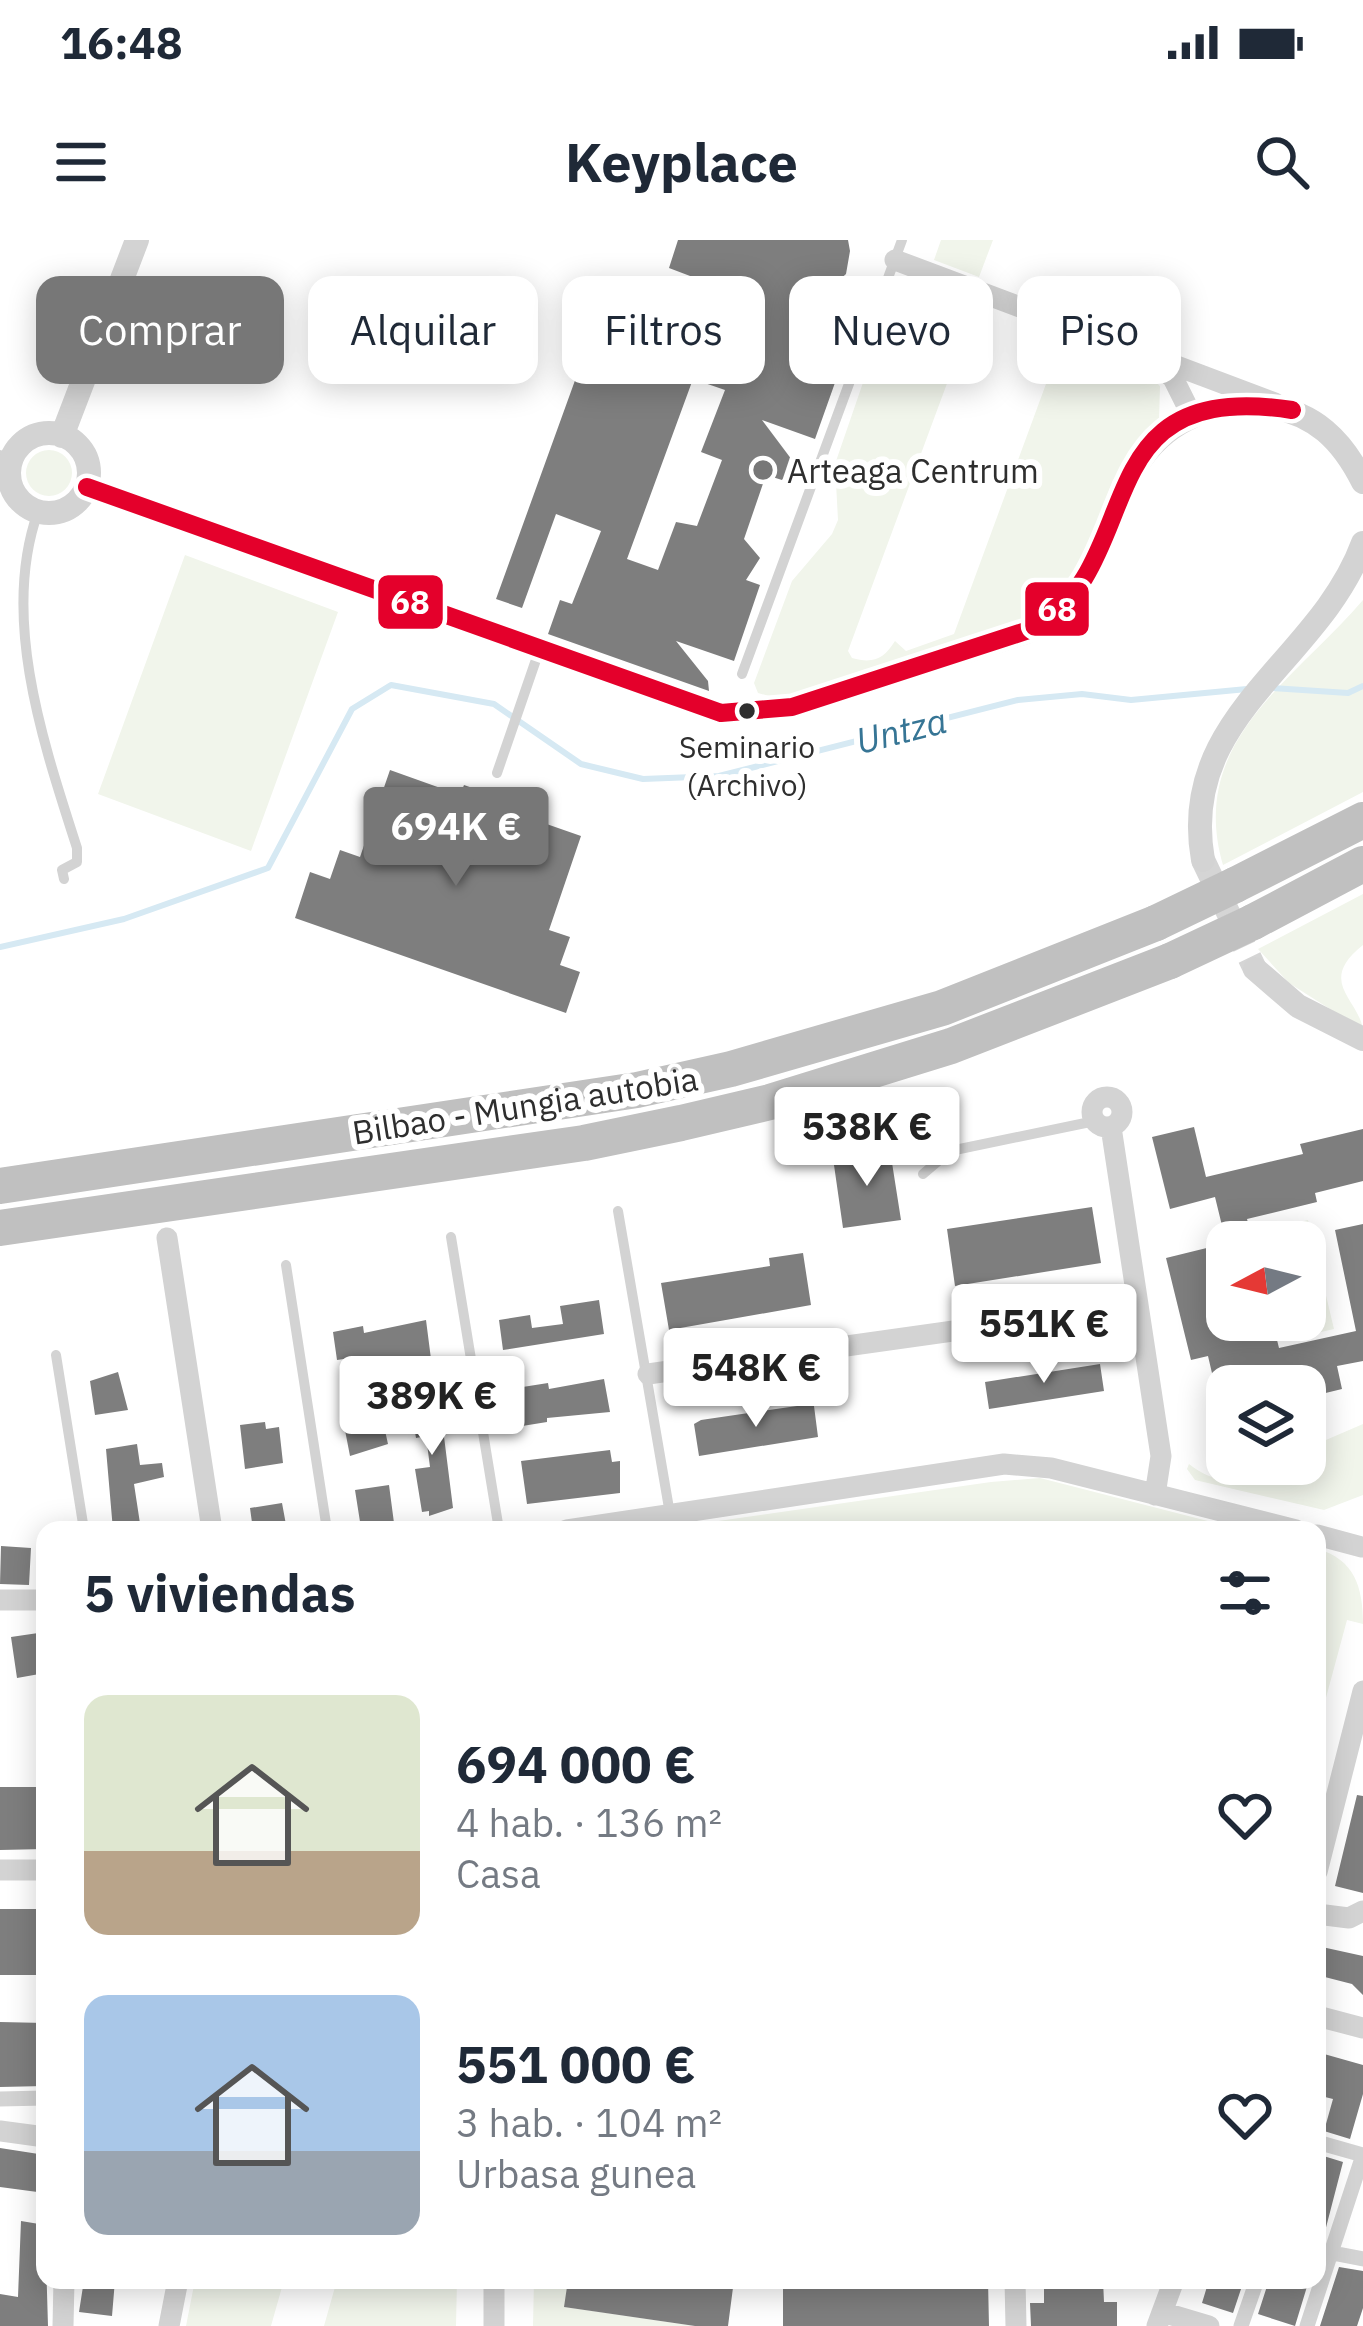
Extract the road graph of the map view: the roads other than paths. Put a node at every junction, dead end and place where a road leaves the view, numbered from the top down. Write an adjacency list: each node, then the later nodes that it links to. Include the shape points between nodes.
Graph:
1 (136, 240): 8 (street)
2 (898, 250): 3 (street); 15 (lane)
3 (1017, 300)
4 (1181, 367): 6 (street)
5 (1175, 384): 7 (street)
6 (1292, 410): 7 (street, via 1254,404); 10 (street, via 1337,439)
7 (1192, 416): 14 (street, via 1130,470 1081,589 1026,632 759,712 721,713)
8 (62, 436): 9 (street, via 34,436); 11 (street, via 82,451)
9 (6, 458): 12 (street, via 16,496)
10 (1360, 468)
11 (87, 487): 12 (street, via 62,512); 14 (street)
12 (38, 512): 20 (lane, via 20,564 17,643 77,848)
13 (1363, 543): 18 (street, via 1329,606 1212,756 1200,791)
14 (541, 648): 16 (lane)
15 (742, 674)
16 (497, 773)
17 (1363, 820): 25 (highway, Bilbao - Mungia autobia, bridge, via 1156,923 942,1008 731,1069)
18 (1203, 860)
19 (1362, 865): 27 (highway, Bilbao - Mungia autobia, bridge, via 1170,962 951,1046 748,1108 584,1142)
20 (64, 879)
21 (1256, 969): 22 (street, via 1298,1006)
22 (1363, 1039)
23 (1103, 1124): 24 (lane, via 950,1151); 31 (street)
24 (923, 1174)
25 (0, 1186)
26 (618, 1210): 33 (lane)
27 (0, 1228)
28 (451, 1237): 39 (lane)
29 (167, 1238): 37 (street)
30 (286, 1264): 38 (lane)
31 (1138, 1305): 33 (street); 34 (street, via 1161,1456)
32 (56, 1355): 36 (lane)
33 (648, 1374): 35 (lane)
34 (1155, 1495): 35 (street, via 1004,1464); 41 (street)
35 (670, 1514): 40 (street)
36 (83, 1521)
37 (211, 1521)
38 (326, 1521)
39 (498, 1521)
40 (625, 1521)
41 (1260, 1521)
42 (1326, 1537): 43 (street)
43 (1363, 1546): 44 (street)
44 (1363, 1566)
45 (0, 1600): 46 (street)
46 (36, 1600)
47 (1363, 1691): 48 (street)
48 (1326, 1837)
49 (0, 1870): 50 (street)
50 (36, 1870)
51 (1363, 1911): 52 (street)
52 (1326, 1915)
53 (1326, 2018): 54 (street)
54 (1363, 2028)
55 (36, 2098): 56 (street)
56 (0, 2099)
57 (0, 2131): 58 (street)
58 (36, 2136)
59 (1326, 2145): 60 (street)
60 (1363, 2155): 61 (street)
61 (1326, 2246)
62 (1326, 2251): 63 (street)
63 (1363, 2259)
64 (64, 2289): 71 (street)
65 (176, 2289): 72 (street)
66 (494, 2289): 73 (street)
67 (1015, 2289): 74 (street)
68 (1254, 2289): 76 (street)
69 (1315, 2289): 77 (street)
70 (1164, 2299): 75 (street)
71 (63, 2326)
72 (169, 2326)
73 (494, 2326)
74 (1016, 2326)
75 (1209, 2326)
76 (1241, 2326)
77 (1307, 2326)

